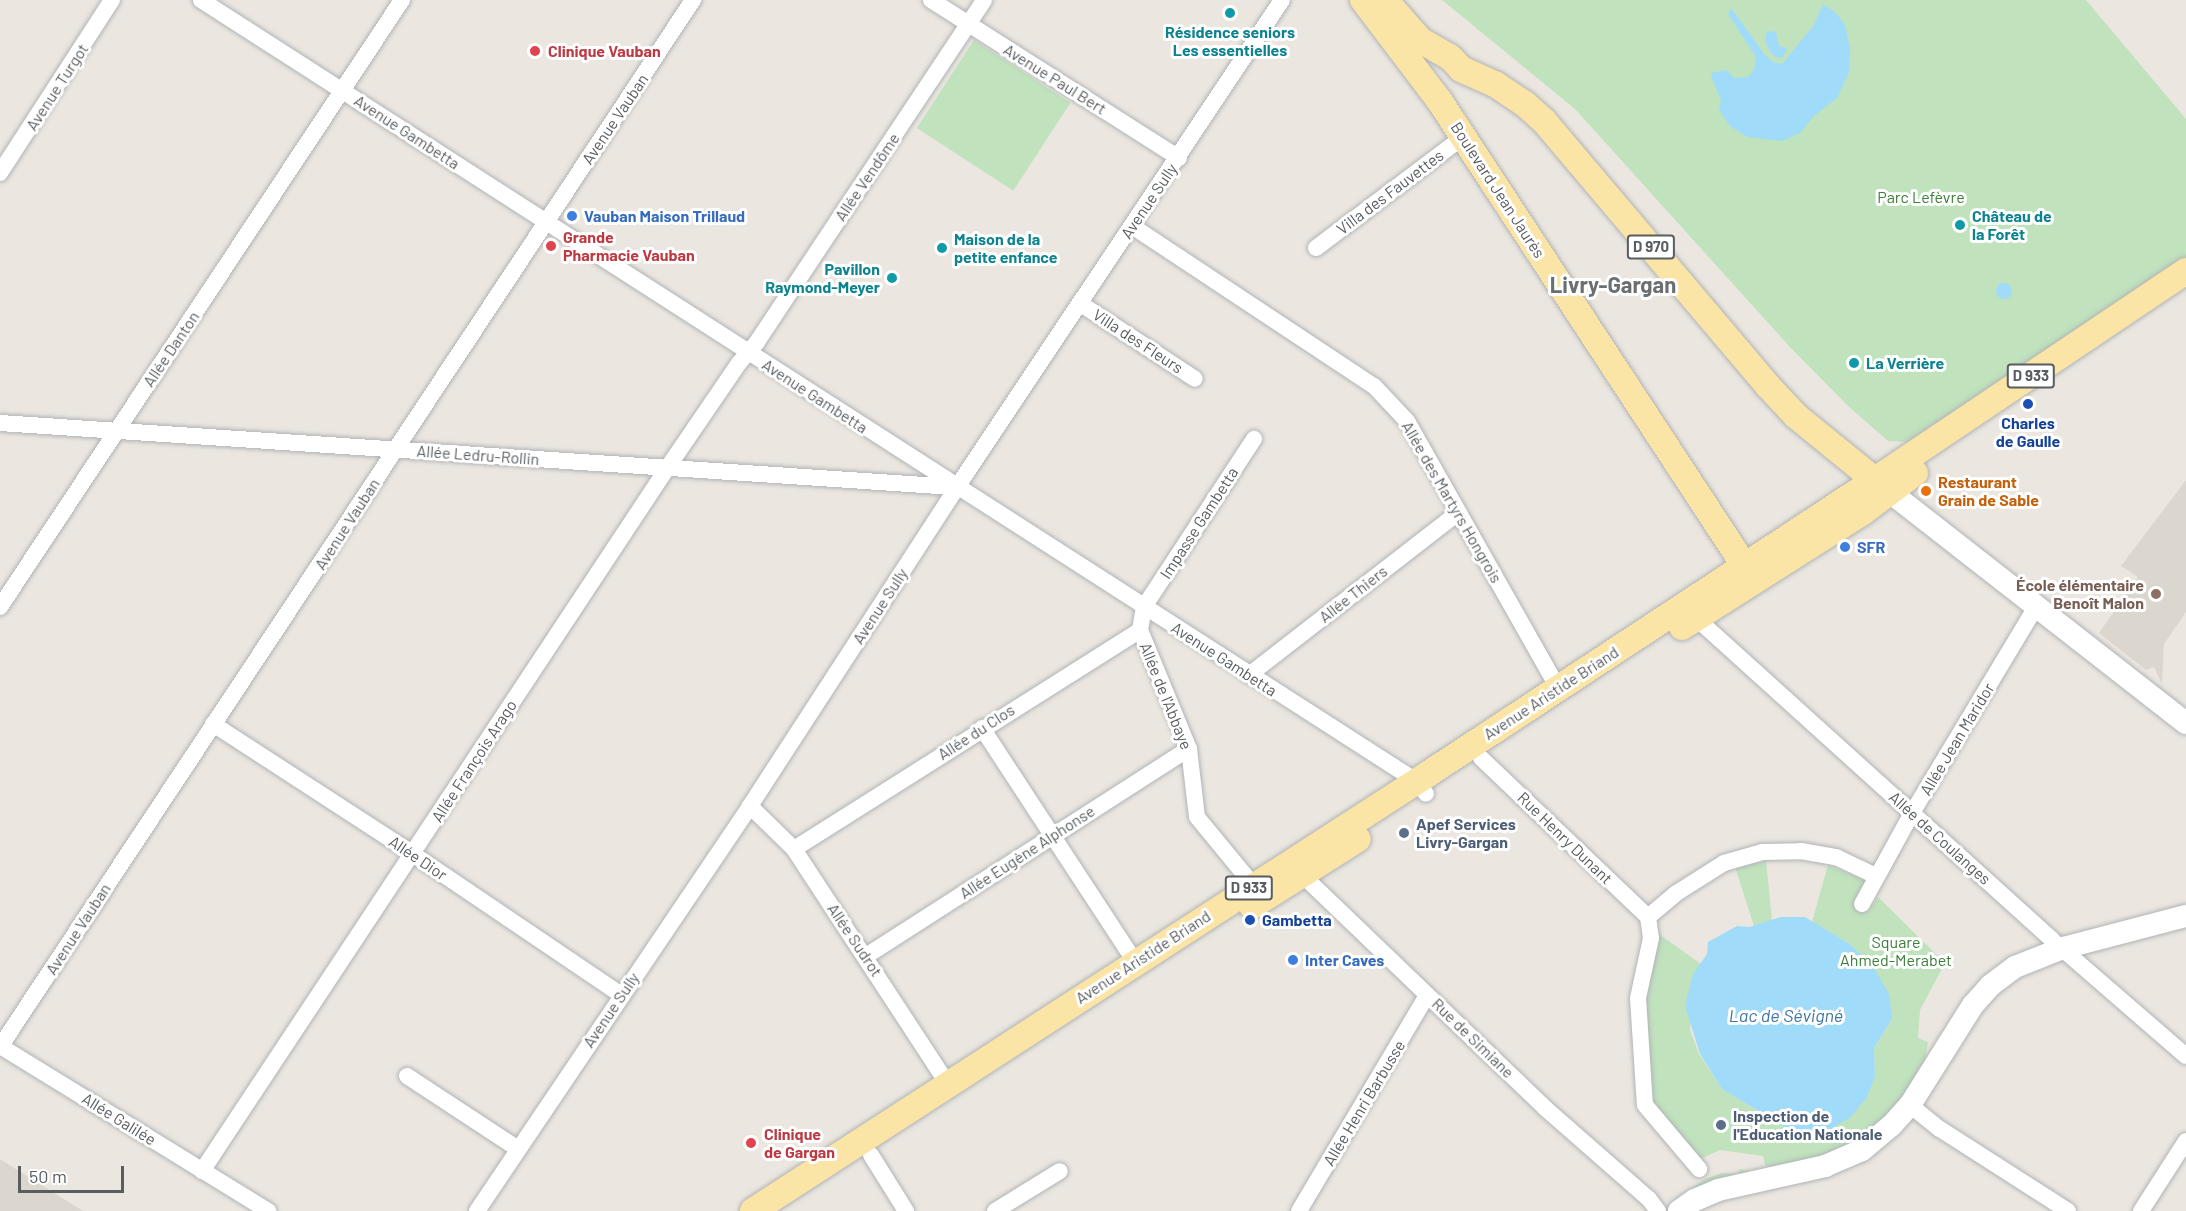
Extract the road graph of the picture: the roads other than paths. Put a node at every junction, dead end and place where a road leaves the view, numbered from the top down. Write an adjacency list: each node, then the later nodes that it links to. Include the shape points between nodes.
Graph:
1 (112, 0): 16 (street, Avenue Turgot)
2 (201, 0): 12 (street, Avenue Gambetta)
3 (402, 0): 12 (street, Allée Danton)
4 (693, 0): 17 (street, Avenue Vauban)
5 (932, 0): 10 (street, Avenue Paul Bert)
6 (984, 0): 10 (street, Allée Vendôme)
7 (1282, 0): 15 (street, Avenue Sully)
8 (1364, 0): 13 (main road, Boulevard Jean Jaurès)
9 (1385, 0): 11 (main road, D 970, via 1420,40 1450,57)
10 (968, 24): 15 (street, Avenue Paul Bert); 23 (street, Allée Vendôme)
11 (1461, 69): 13 (main road, via 1440,77); 30 (main road, D 970, via 1495,84 1544,121 1768,386 1796,416)
12 (342, 90): 17 (street, Avenue Gambetta); 26 (street, Allée Danton)
13 (1439, 100): 14 (main road, Boulevard Jean Jaurès)
14 (1463, 137): 19 (street, Villa des Fauvettes); 33 (main road, Boulevard Jean Jaurès)
15 (1179, 158): 18 (street, Avenue Sully)
16 (0, 173)
17 (546, 222): 23 (street, Avenue Gambetta); 28 (street, Avenue Vauban)
18 (1132, 226): 22 (street, Avenue Sully); 32 (street, Allée des Martyrs Hongrois, via 1374,386 1407,421)
19 (1316, 248)
20 (2186, 271): 30 (main road, D 933)
21 (2186, 291): 30 (main road, D 933, via 1970,434)
22 (1081, 304): 24 (street, Villa des Fleurs); 31 (street, Avenue Sully)
23 (748, 353): 29 (street, Allée François Arago); 31 (street, Avenue Gambetta)
24 (1196, 379)
25 (0, 423): 26 (street, Allée Ledru-Rollin)
26 (117, 431): 28 (street, Allée Ledru-Rollin); 34 (street, Allée Danton)
27 (1254, 439): 35 (street, Impasse Gambetta)
28 (395, 449): 29 (street, Allée Ledru-Rollin); 42 (street, Avenue Vauban)
29 (668, 467): 31 (street, Allée Ledru-Rollin); 51 (street, Allée François Arago)
30 (1883, 486): 33 (main road, Avenue Aristide Briand / D 933); 33 (main road, Avenue Aristide Briand / D 933, via 1796,543 1792,557); 36 (main road, D 970)
31 (957, 487): 35 (street, Avenue Gambetta); 47 (street, Avenue Sully)
32 (1458, 513): 39 (street, Allée Thiers); 40 (street, Allée des Martyrs Hongrois)
33 (1753, 570): 37 (main road, Avenue Aristide Briand / D 933); 40 (main road, Avenue Aristide Briand / D 933)
34 (0, 607)
35 (1144, 607): 38 (street); 39 (street, Avenue Gambetta)
36 (2036, 607): 41 (main road, D 970); 48 (street, Allée Jean Maridor)
37 (1696, 618): 45 (main road, Avenue Aristide Briand / D 933); 48 (street, Allée de Coulanges)
38 (1140, 630): 43 (street, Allée du Clos); 44 (street, Allée de l'Abbaye)
39 (1249, 675): 46 (street, Avenue Gambetta)
40 (1558, 688): 46 (main road, Avenue Aristide Briand / D 933)
41 (2186, 723)
42 (213, 724): 51 (street, Allée Dior); 63 (street, Avenue Vauban)
43 (982, 728): 49 (street); 50 (street, Allée du Clos)
44 (1189, 749): 49 (street, Allée Eugène Alphonse); 54 (street, Allée de l'Abbaye, via 1197,818)
45 (1481, 758): 46 (main road, Avenue Aristide Briand / D 933); 57 (street, Rue Henry Dunant)
46 (1421, 788): 52 (main road, Avenue Aristide Briand / D 933)
47 (750, 806): 50 (street, Allée Sudrot); 61 (street, Avenue Sully)
48 (1912, 813): 53 (street, Allée Jean Maridor); 58 (street, Allée de Coulanges)
49 (1053, 836): 59 (street, Allée Eugène Alphonse); 60 (street)
50 (794, 849): 59 (street, Allée Sudrot)
51 (413, 854): 61 (street, Allée Dior); 73 (street, Allée François Arago)
52 (1296, 869): 54 (main road, Avenue Aristide Briand / D 933); 62 (street, Rue de Simiane); 70 (main road, Avenue Aristide Briand / D 933)
53 (1876, 876): 55 (street, Allée Jean Maridor); 57 (street, via 1836,857 1801,851 1762,852 1724,863 1675,894)
54 (1253, 885): 60 (main road, Avenue Aristide Briand / D 933)
55 (1862, 904)
56 (2186, 916): 58 (main road)
57 (1648, 917): 71 (street, via 1651,938 1638,998 1645,1105)
58 (2063, 948): 64 (street, Allée de Coulanges); 67 (main road, via 2034,957 1991,985 1973,1005)
59 (867, 956): 66 (street, Allée Sudrot)
60 (1135, 962): 66 (main road, Avenue Aristide Briand / D 933)
61 (621, 994): 69 (street, Avenue Sully)
62 (1427, 994): 80 (street, Allée Henri Barbusse); 81 (street, Rue de Simiane)
63 (0, 1046): 73 (street, Allée Galilée)
64 (2186, 1056)
65 (407, 1076): 69 (street)
66 (948, 1084): 76 (main road, Avenue Aristide Briand / D 933)
67 (1910, 1105): 82 (main road, via 1862,1150 1825,1166 1718,1190); 83 (street, via 1940,1129)
68 (2186, 1141): 84 (street)
69 (518, 1149): 75 (street, Avenue Sully)
70 (871, 1155): 77 (main road, Avenue Aristide Briand / D 933); 78 (street)
71 (1699, 1169)
72 (1060, 1170): 79 (street)
73 (202, 1171): 74 (street, Allée Galilée)
74 (268, 1211)
75 (477, 1211)
76 (753, 1211)
77 (786, 1211)
78 (906, 1211)
79 (995, 1211)
80 (1299, 1211)
81 (1658, 1211)
82 (1679, 1211)
83 (2068, 1211)
84 (2141, 1211)

